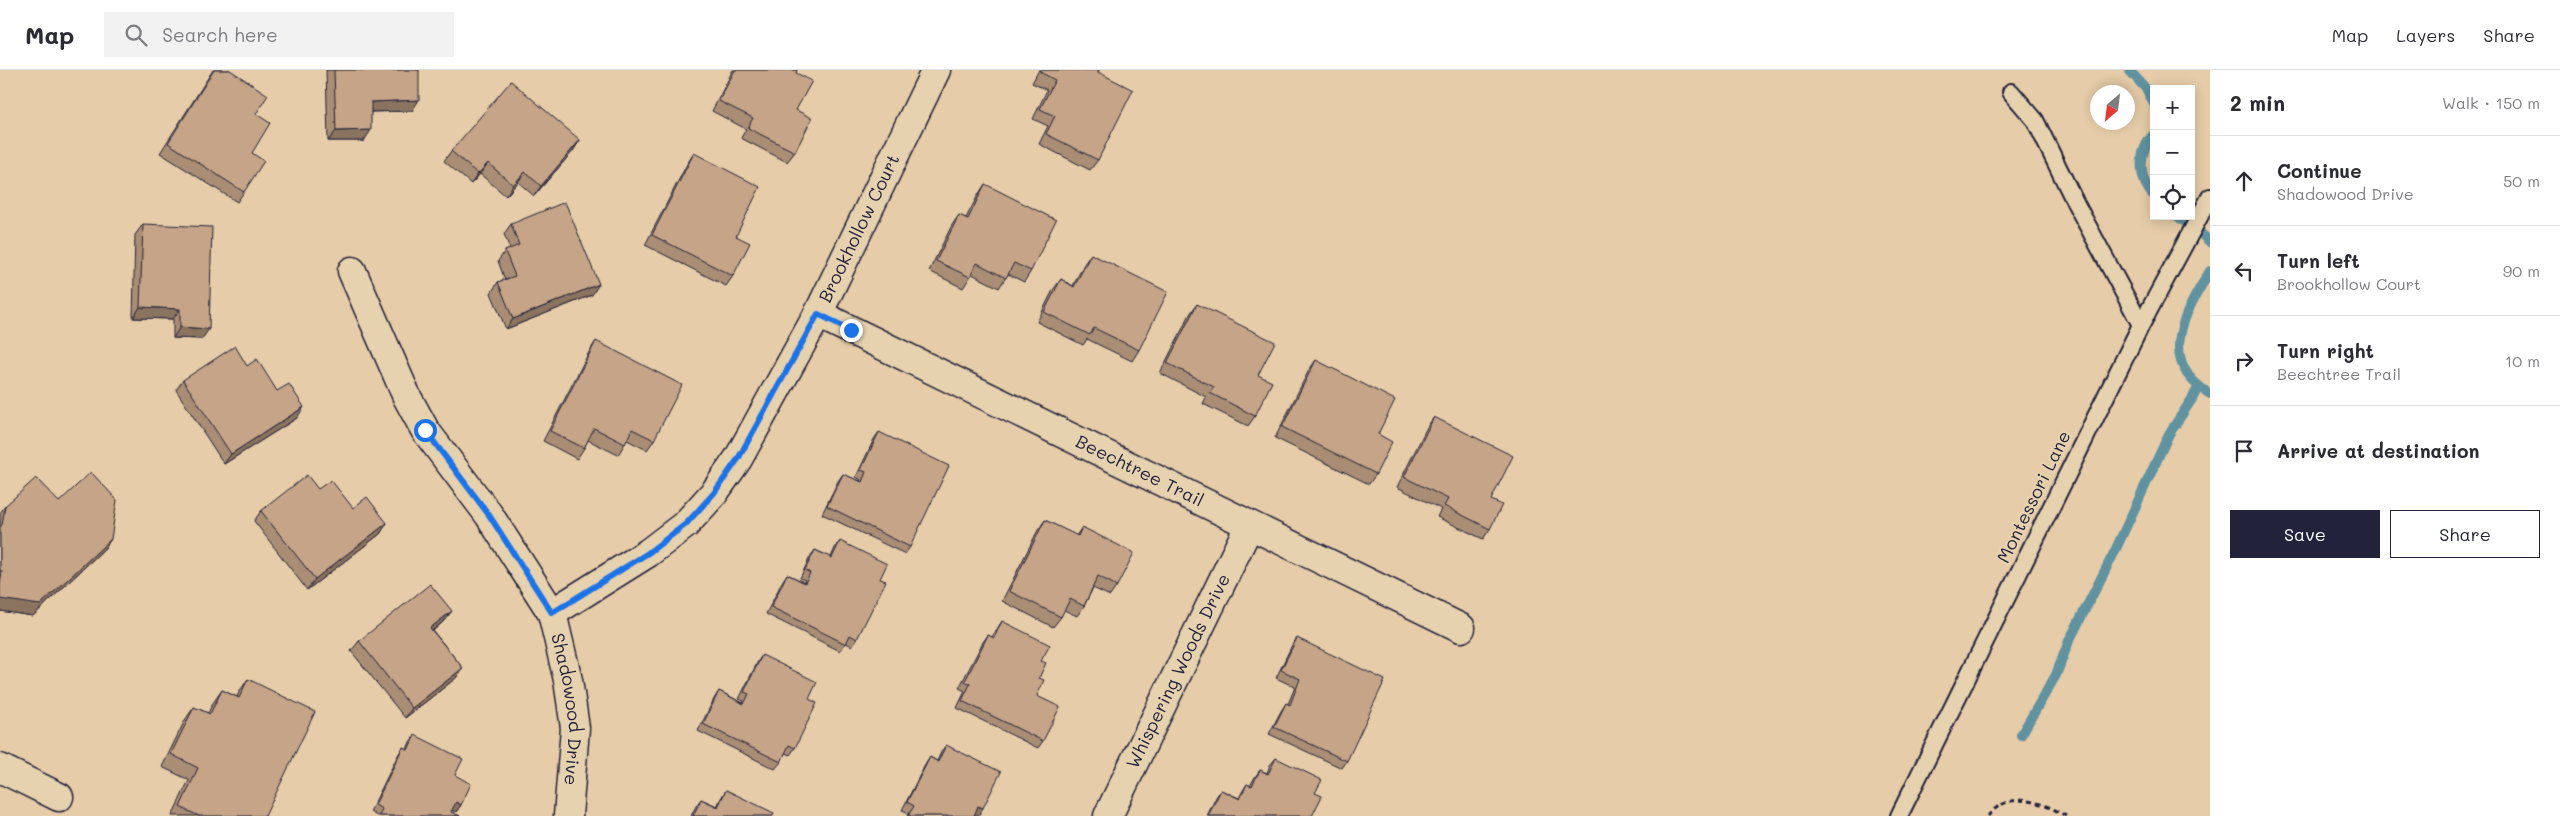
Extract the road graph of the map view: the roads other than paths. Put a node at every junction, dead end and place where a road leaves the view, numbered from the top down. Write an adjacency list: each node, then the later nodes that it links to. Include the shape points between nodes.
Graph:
1 (936, 70): 5 (street, Brookhollow Court)
2 (2011, 92): 6 (lane, via 2035,120)
3 (2207, 203): 6 (lane, Montessori Lane)
4 (352, 271): 8 (street, Shadowood Drive, via 403,389 425,430 489,515)
5 (818, 314): 7 (street, Beechtree Trail); 8 (street, Brookhollow Court, via 738,459 714,493 686,524 648,553)
6 (2141, 325): 14 (lane, Montessori Lane)
7 (1249, 526): 9 (street, Beechtree Trail); 13 (street, Whispering Woods Drive)
8 (552, 613): 12 (street, Shadowood Drive, via 568,680 575,728)
9 (1460, 628)
10 (0, 768): 11 (street)
11 (59, 797)
12 (568, 816)
13 (1108, 816)
14 (1899, 816)

